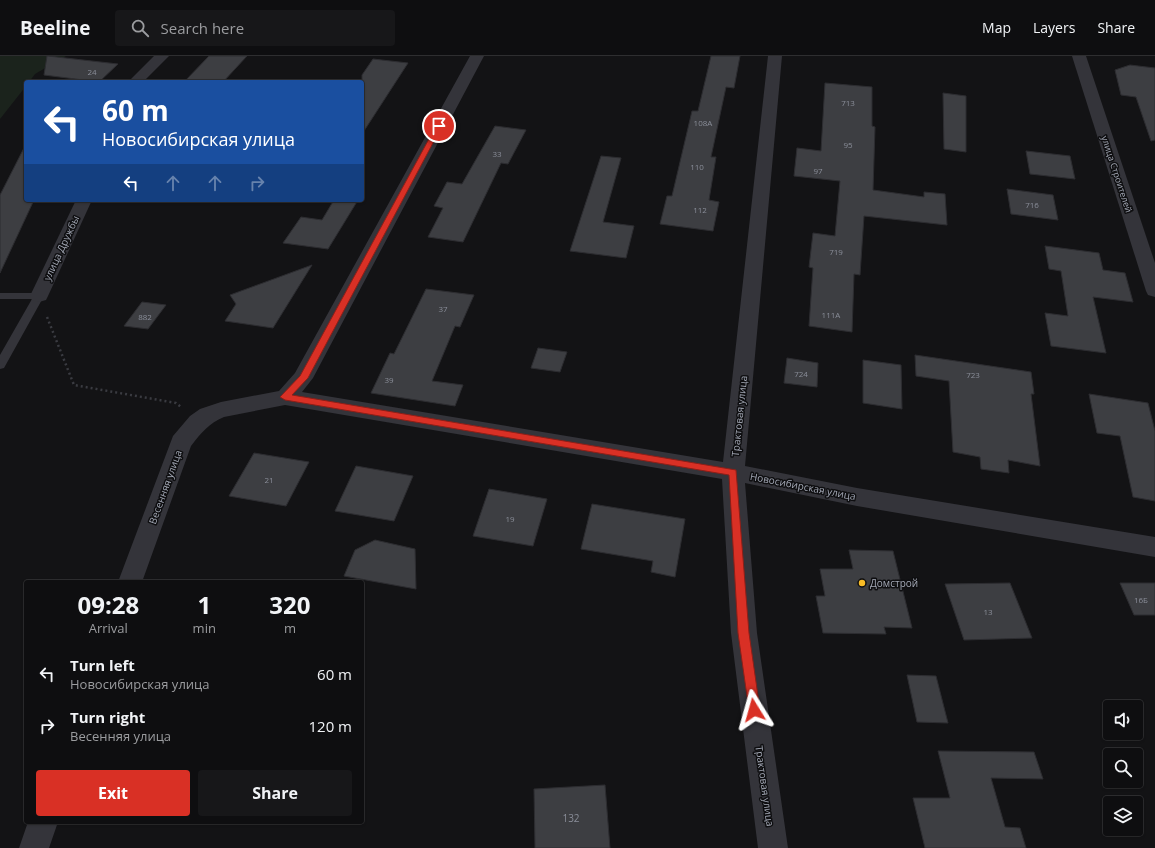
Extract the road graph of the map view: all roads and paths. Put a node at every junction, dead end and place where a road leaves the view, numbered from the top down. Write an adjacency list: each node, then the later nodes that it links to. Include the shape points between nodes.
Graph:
1 (162, 56): 5 (street)
2 (477, 56): 11 (street, via 303,378)
3 (775, 56): 13 (street, Трактовая улица)
4 (1079, 56): 7 (street, улица Строителей)
5 (136, 80)
6 (83, 202): 9 (street, улица Дружбы)
7 (1155, 291)
8 (0, 296): 9 (lane)
9 (39, 296): 10 (lane); 12 (path, via 74,385 176,403)
10 (0, 365)
11 (285, 397): 12 (street, Весенняя улица, via 221,410); 13 (street, Новосибирская улица)
12 (198, 422): 15 (street, Весенняя улица, via 181,442)
13 (733, 472): 14 (street, Новосибирская улица, via 865,498); 18 (street, Трактовая улица, via 744,633)
14 (1155, 547)
15 (131, 580)
16 (42, 824): 17 (street)
17 (34, 848)
18 (773, 848)

